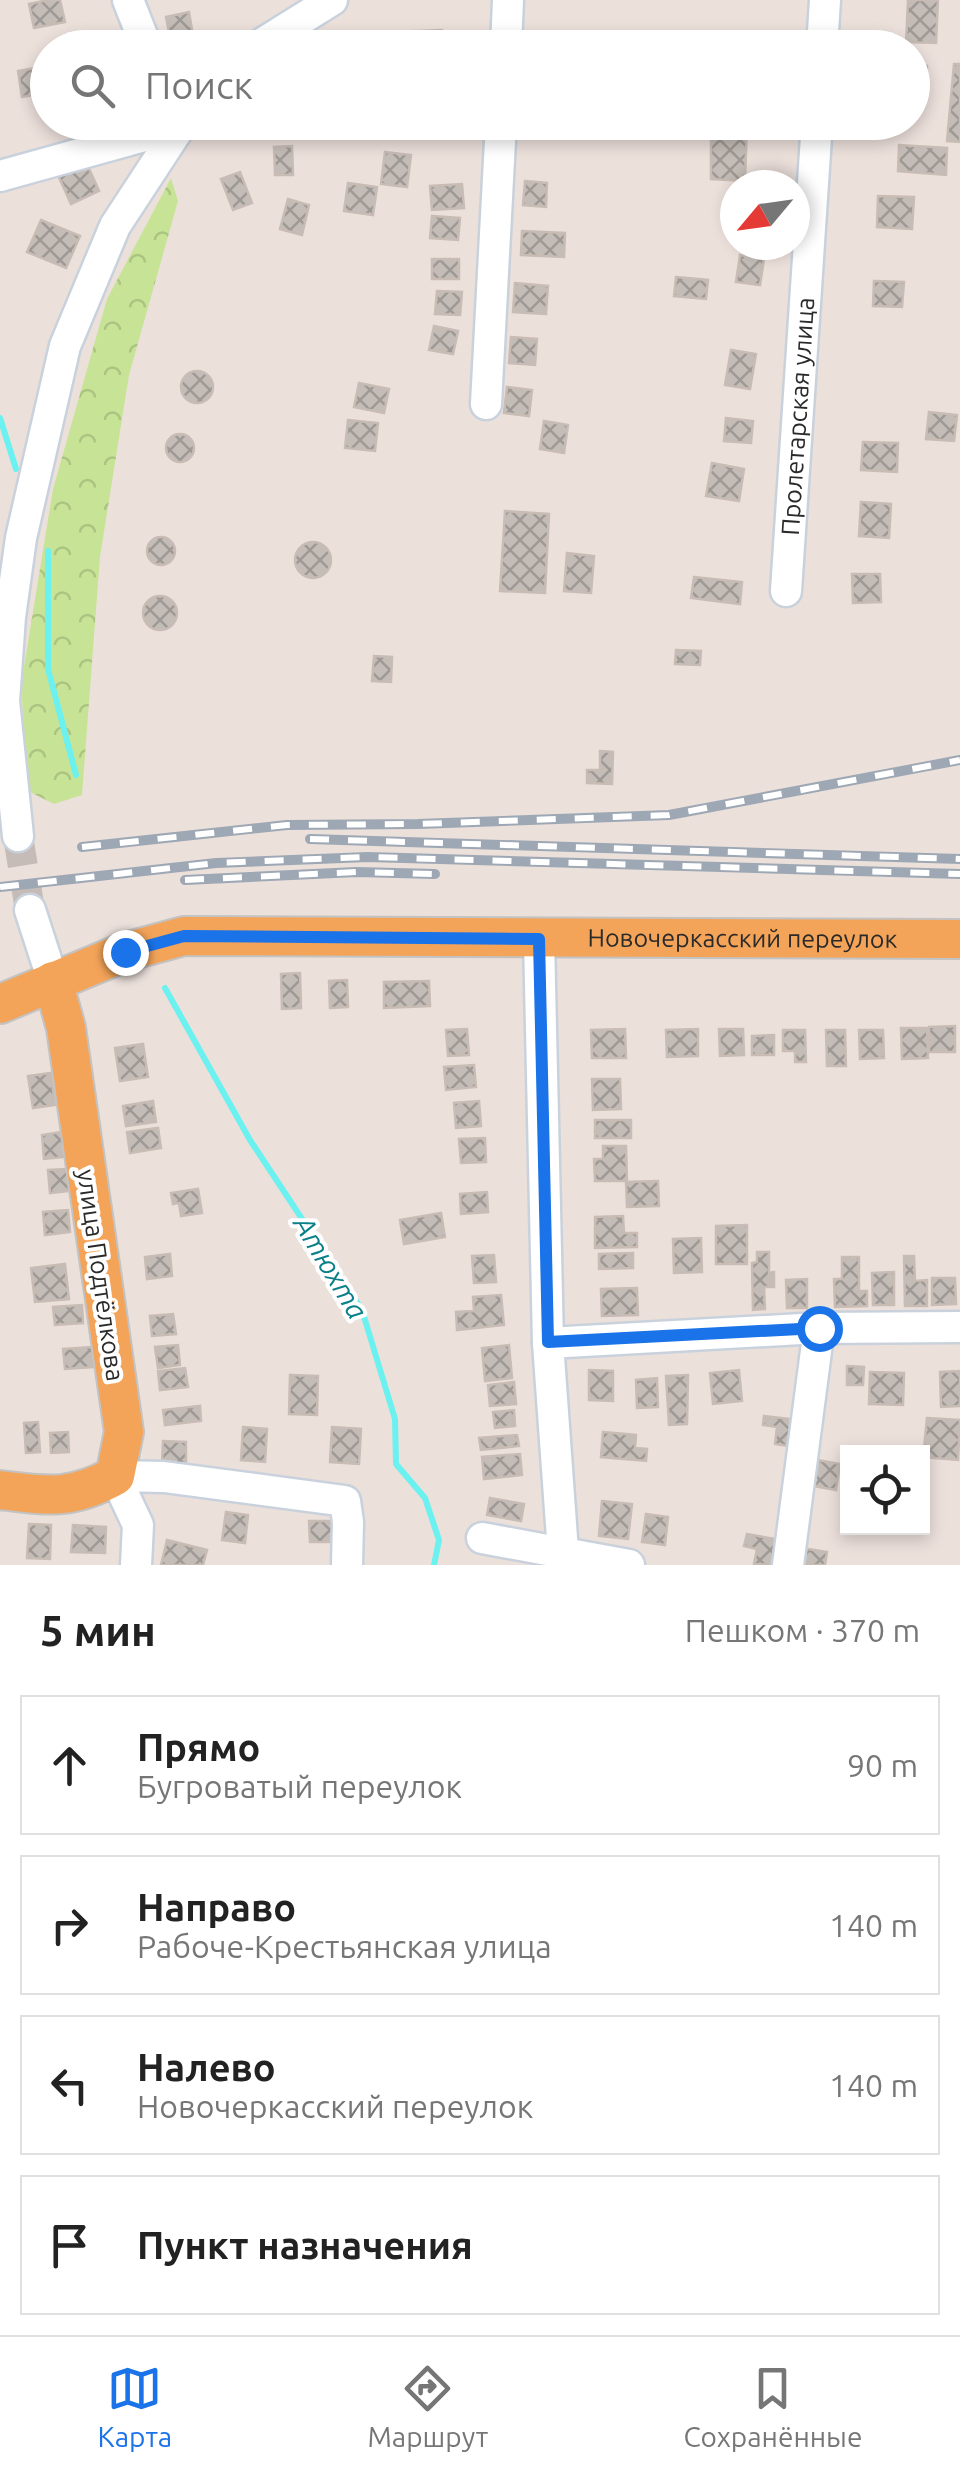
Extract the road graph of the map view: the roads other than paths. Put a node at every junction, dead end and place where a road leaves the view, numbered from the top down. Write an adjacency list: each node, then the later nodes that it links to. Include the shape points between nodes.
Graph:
1 (128, 0): 5 (street)
2 (332, 0): 6 (street)
3 (508, 0): 7 (street)
4 (825, 0): 8 (street)
5 (139, 30)
6 (284, 30)
7 (507, 30)
8 (823, 30)
9 (125, 140): 13 (street)
10 (170, 140): 16 (street, via 115,226 65,346 10,617 4,701)
11 (500, 140): 14 (street)
12 (816, 140): 15 (street, Пролетарская улица)
13 (0, 176)
14 (486, 404)
15 (786, 591)
16 (10, 815)
17 (30, 910): 20 (street)
18 (539, 939): 19 (main road, Новочеркасский переулок); 20 (main road, Новочеркасский переулок, via 184,936); 24 (street)
19 (960, 939)
20 (53, 981): 21 (main road, Новочеркасский переулок); 25 (main road, улица Подтёлкова, via 66,1028 124,1432)
21 (0, 1004)
22 (960, 1327): 23 (street)
23 (819, 1328): 24 (street); 32 (street)
24 (548, 1342): 28 (street)
25 (115, 1476): 26 (main road, via 84,1493); 29 (street, via 138,1525); 30 (street, via 345,1501)
26 (0, 1490)
27 (482, 1538): 28 (street)
28 (563, 1552): 31 (street)
29 (136, 1565)
30 (348, 1565)
31 (629, 1565)
32 (788, 1565)

